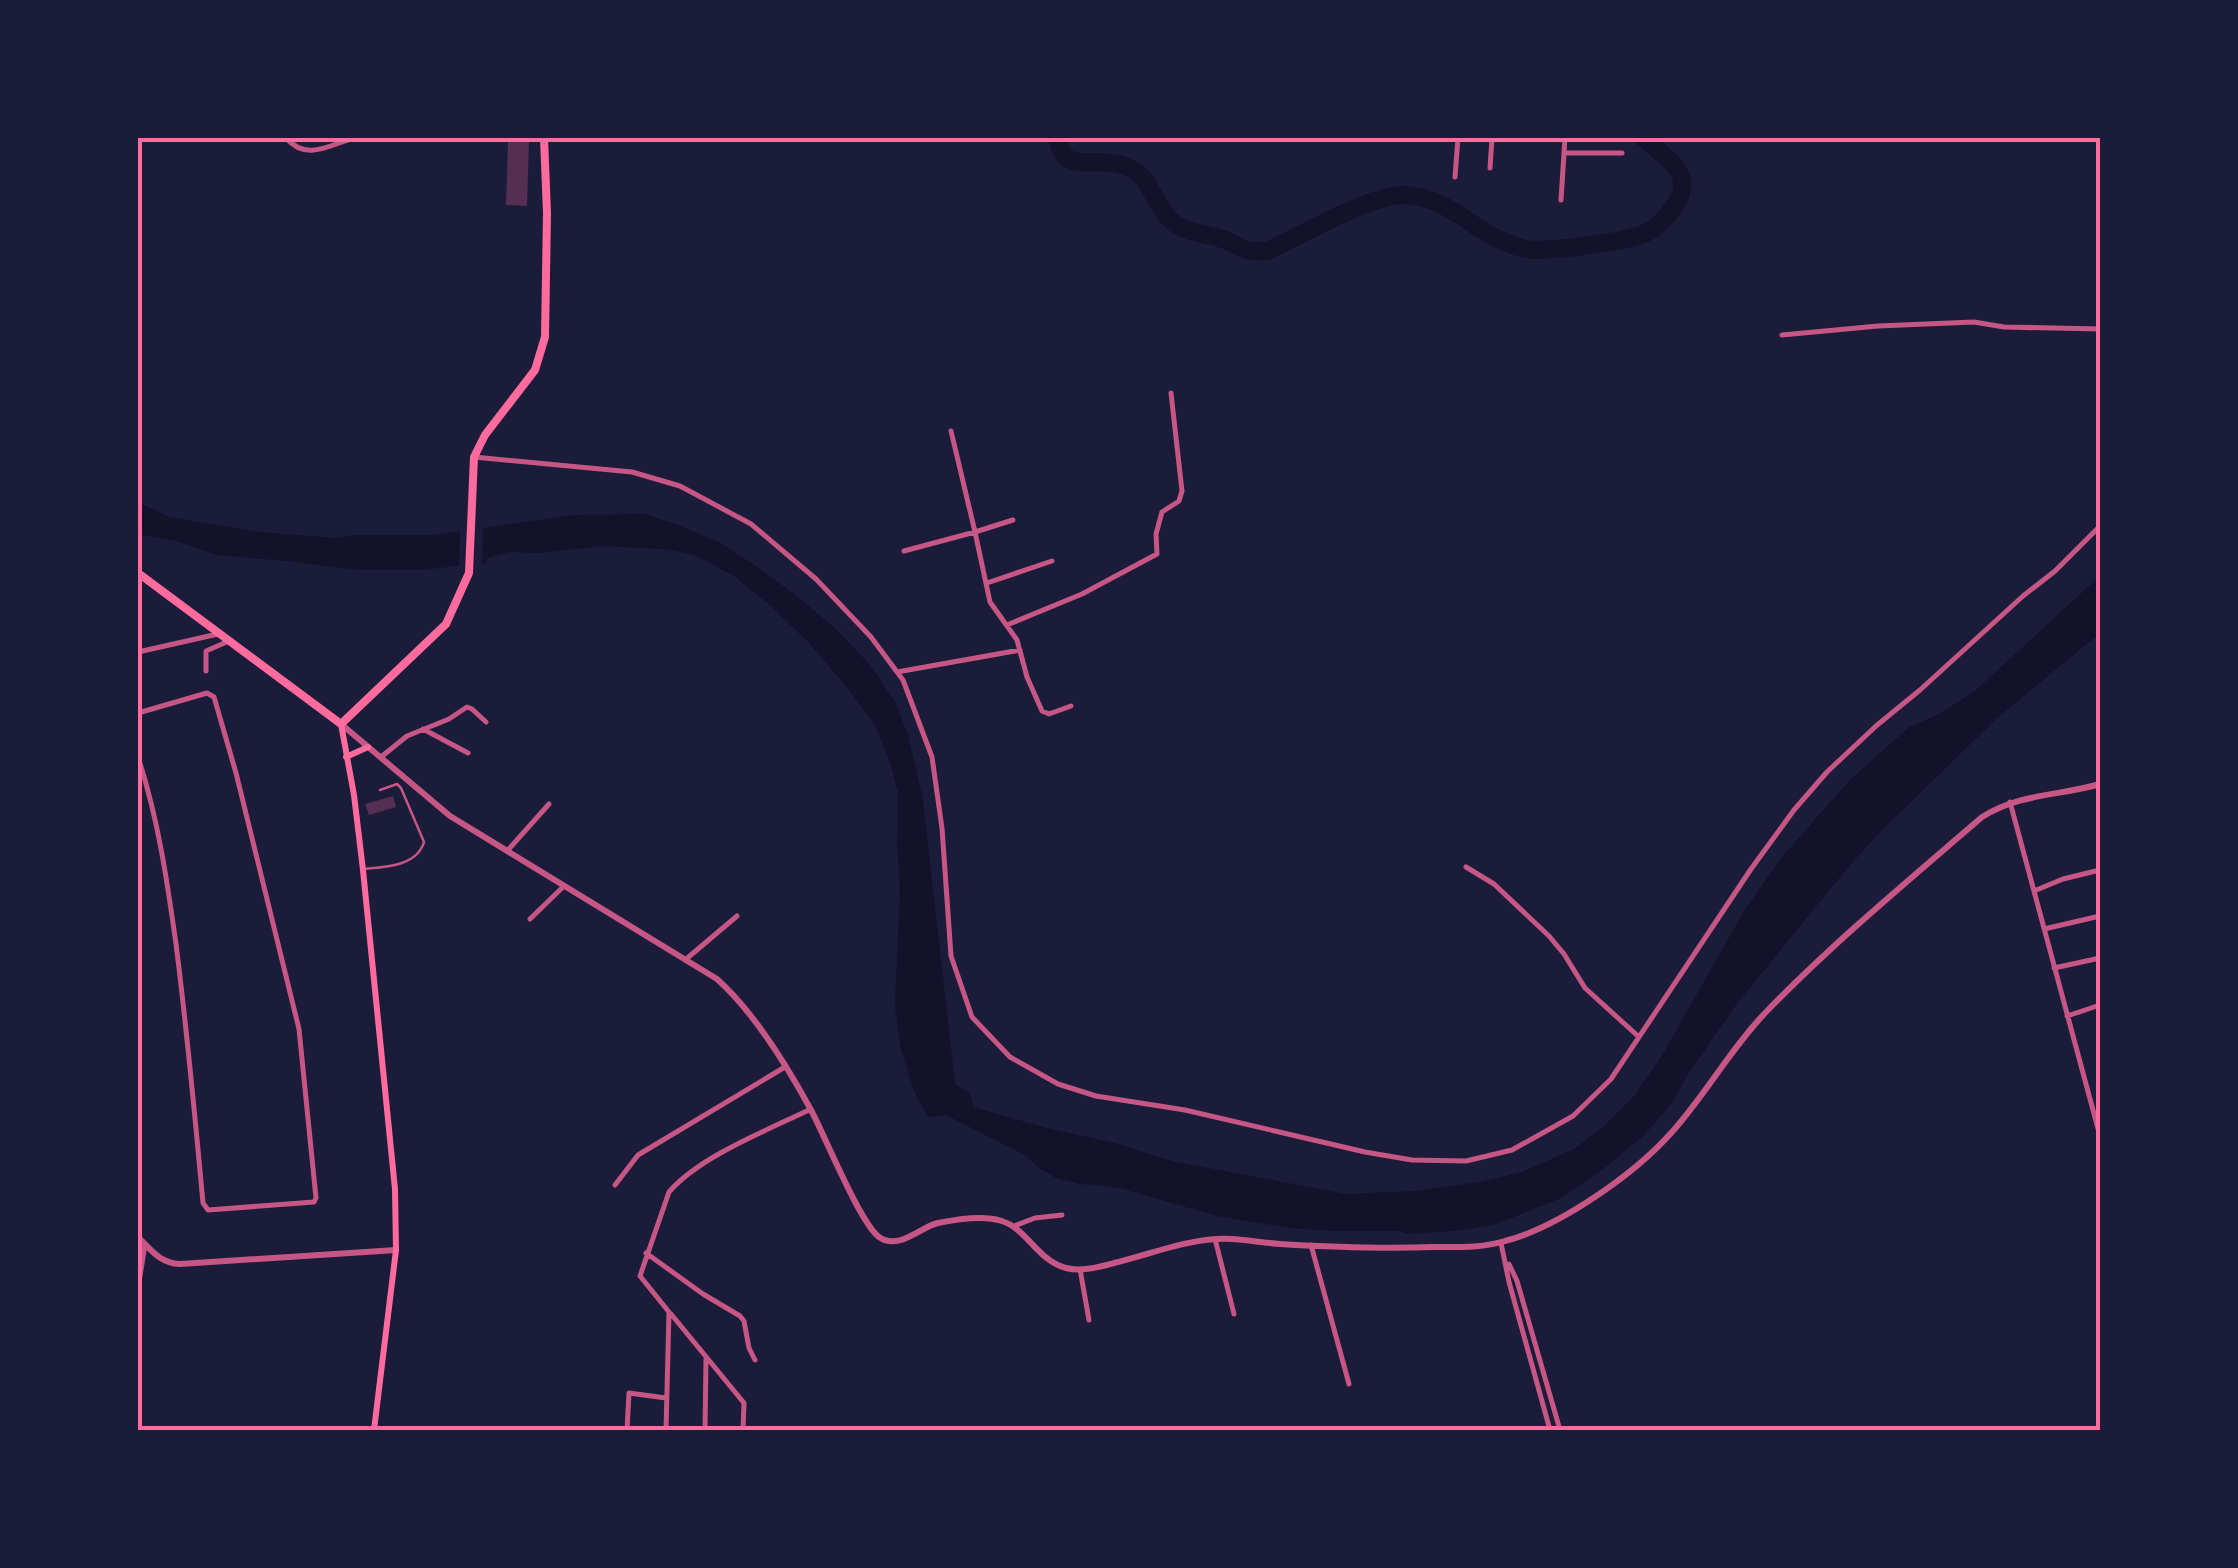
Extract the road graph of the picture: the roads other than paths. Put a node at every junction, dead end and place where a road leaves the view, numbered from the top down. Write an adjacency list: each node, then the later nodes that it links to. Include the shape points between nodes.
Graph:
1 (286, 138): 2 (street, via 310,152)
2 (353, 138)
3 (544, 138): 16 (main road, via 545,336 535,370 485,435)
4 (1458, 138): 10 (street)
5 (1492, 138): 9 (street)
6 (1565, 138): 8 (street)
7 (1622, 153): 8 (street)
8 (1564, 154): 11 (street)
9 (1490, 168)
10 (1455, 177)
11 (1561, 200)
12 (2100, 329): 13 (street, via 1974,322)
13 (1782, 335)
14 (1171, 393): 24 (street, via 1182,491 1162,512 1158,554)
15 (951, 431): 19 (street)
16 (474, 462): 30 (street, via 632,472 680,486 751,524 816,579); 34 (main road, via 470,574 446,624)
17 (1012, 520): 19 (street)
18 (2100, 526): 60 (street, via 1827,772 1751,869)
19 (975, 532): 20 (street); 23 (street)
20 (904, 550)
21 (1052, 560): 23 (street)
22 (138, 573): 25 (main road)
23 (986, 583): 24 (street)
24 (1007, 625): 27 (street)
25 (220, 634): 26 (main road); 28 (street)
26 (230, 641): 29 (street, via 206,652); 34 (main road)
27 (1020, 650): 30 (street); 31 (street, via 1042,711)
28 (138, 652)
29 (206, 672)
30 (897, 672): 60 (street, via 932,757 952,956 972,1017 1010,1057 1058,1084 1364,1152 1466,1161 1512,1150 1573,1116 1611,1079)
31 (1071, 706)
32 (138, 714): 38 (street, via 208,692 214,697 298,1028 314,1202 208,1210 203,1203 170,901)
33 (486, 722): 35 (street, via 467,707)
34 (340, 724): 36 (street); 39 (main road)
35 (422, 729): 37 (street); 40 (street)
36 (368, 747): 39 (main road); 40 (street)
37 (468, 753)
38 (138, 757)
39 (346, 757): 47 (main road)
40 (381, 757): 45 (street, via 436,807)
41 (2100, 784): 43 (street)
42 (380, 790): 47 (lane, via 401,788 423,848 406,862)
43 (2010, 802): 50 (street); 69 (street, via 1982,817 1828,950 1740,1041 1651,1154 1570,1212)
44 (548, 804): 45 (street)
45 (507, 851): 49 (street)
46 (1466, 868): 60 (street, via 1494,884 1549,936 1586,988)
47 (362, 870): 72 (main road)
48 (2100, 870): 50 (street)
49 (564, 886): 53 (street); 56 (street)
50 (2034, 891): 54 (street)
51 (736, 916): 56 (street)
52 (2100, 916): 54 (street)
53 (530, 919)
54 (2044, 929): 57 (street)
55 (2100, 958): 57 (street)
56 (685, 960): 61 (street, via 732,992)
57 (2054, 968): 59 (street)
58 (2100, 1005): 59 (street)
59 (2067, 1016): 63 (street)
60 (1638, 1038)
61 (785, 1067): 62 (street); 64 (street, via 638,1155)
62 (811, 1109): 66 (street, via 882,1239 900,1242 937,1223 983,1218); 73 (street, via 678,1180)
63 (2100, 1133)
64 (615, 1185)
65 (1062, 1215): 66 (street)
66 (1014, 1226): 75 (street, via 1056,1265)
67 (138, 1237): 70 (street)
68 (1215, 1239): 71 (street); 75 (street); 78 (street)
69 (1501, 1243): 71 (street); 74 (street)
70 (146, 1245): 72 (street, via 167,1263 180,1264); 76 (street)
71 (1311, 1246): 82 (street)
72 (396, 1250): 84 (main road)
73 (646, 1253): 77 (street, via 640,1276); 81 (street, via 740,1316)
74 (1506, 1257): 89 (street); 90 (street)
75 (1080, 1269): 79 (street)
76 (138, 1288)
77 (669, 1312): 80 (street); 83 (street)
78 (1234, 1314)
79 (1090, 1320)
80 (706, 1358): 87 (street); 88 (street, via 744,1403)
81 (755, 1360)
82 (1349, 1384)
83 (666, 1398): 85 (street, via 629,1393); 86 (street)
84 (374, 1430)
85 (627, 1430)
86 (666, 1430)
87 (704, 1430)
88 (743, 1430)
89 (1550, 1430)
90 (1560, 1430)

